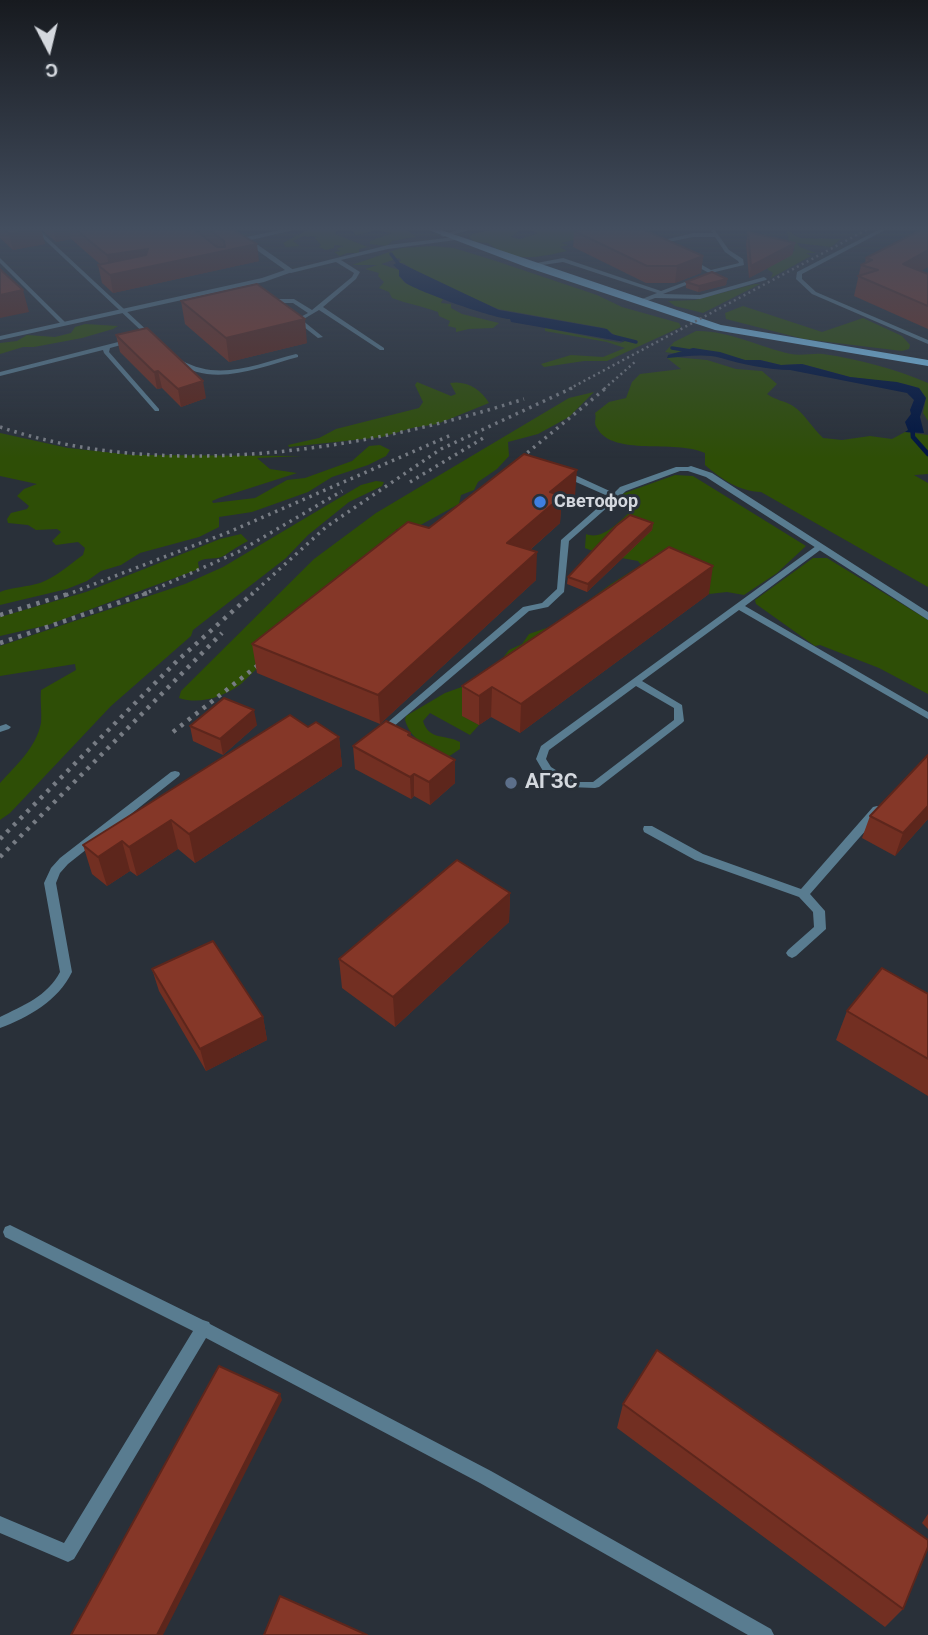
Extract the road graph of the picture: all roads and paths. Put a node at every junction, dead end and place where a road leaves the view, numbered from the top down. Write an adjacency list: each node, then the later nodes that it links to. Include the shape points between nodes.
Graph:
1 (46, 305): 10 (lane)
2 (116, 305): 8 (lane)
3 (148, 305): 8 (street)
4 (300, 305): 9 (lane)
5 (649, 305): 19 (main road, via 719,328)
6 (843, 305): 14 (lane)
7 (319, 307): 9 (lane); 17 (lane)
8 (122, 311): 10 (street); 11 (lane)
9 (312, 313): 12 (lane, via 298,320)
10 (64, 324): 13 (street)
11 (150, 336): 15 (lane); 16 (lane)
12 (320, 337)
13 (0, 338)
14 (928, 342)
15 (159, 344)
16 (107, 347): 22 (lane); 24 (lane, via 106,352)
17 (382, 349)
18 (169, 352): 20 (lane, via 187,367 219,374)
19 (854, 352): 21 (main road); 23 (main road)
20 (296, 356)
21 (928, 363)
22 (0, 374)
23 (928, 375)
24 (157, 410)
25 (691, 469): 27 (lane, via 622,489); 28 (street, via 709,475)
26 (559, 471): 27 (lane)
27 (615, 496): 33 (lane, via 565,540 561,590 545,605 526,609)
28 (819, 548): 29 (lane); 30 (street)
29 (738, 606): 31 (lane); 32 (lane)
30 (928, 617)
31 (636, 682): 31 (lane, via 544,748 541,759 547,769 573,785 595,785 679,721 679,707)
32 (928, 716)
33 (390, 725)
34 (175, 774): 39 (lane, via 55,871 50,883 66,972 61,985 46,998)
35 (888, 798): 37 (lane)
36 (648, 830): 37 (lane, via 699,857)
37 (803, 894): 38 (lane, via 819,911 820,929)
38 (792, 953)
39 (0, 1023)
40 (10, 1232): 41 (lane)
41 (204, 1327): 42 (lane, via 68,1553); 43 (lane)
42 (0, 1524)
43 (765, 1635)

